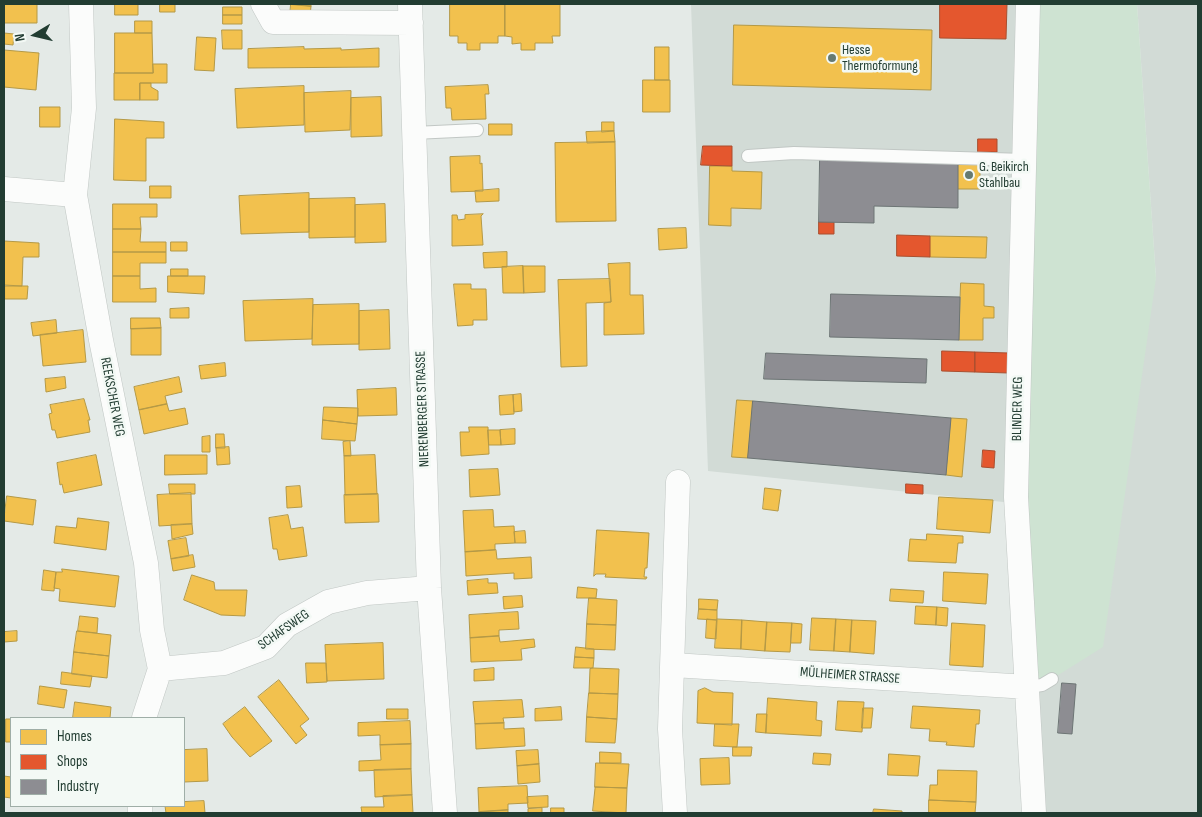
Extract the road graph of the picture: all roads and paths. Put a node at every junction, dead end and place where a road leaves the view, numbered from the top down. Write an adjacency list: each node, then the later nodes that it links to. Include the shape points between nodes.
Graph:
1 (81, 4): 10 (street, REEKSCHER WEG, via 84,108)
2 (263, 4): 4 (street, via 273,22)
3 (1028, 4): 8 (street, BLINDER WEG)
4 (410, 13): 6 (street, NIERENBERGER STRASSE)
5 (477, 130): 6 (lane)
6 (414, 134): 12 (street, NIERENBERGER STRASSE)
7 (748, 156): 8 (lane, via 794,152)
8 (1024, 160): 16 (street, BLINDER WEG, via 1016,497)
9 (4, 189): 10 (street)
10 (75, 195): 14 (street, REEKSCHER WEG, via 146,563 152,630)
11 (678, 482): 13 (street)
12 (429, 588): 14 (street, SCHAFSWEG, via 367,592 328,602 287,625 266,647 224,663); 18 (street, NIERENBERGER STRASSE)
13 (672, 665): 16 (street, MÜLHEIMER STRASSE); 19 (street, via 670,729)
14 (160, 669): 17 (street)
15 (1052, 679): 16 (lane, via 1042,685)
16 (1028, 687): 20 (street, BLINDER WEG)
17 (144, 717)
18 (446, 813)
19 (675, 813)
20 (1034, 813)

